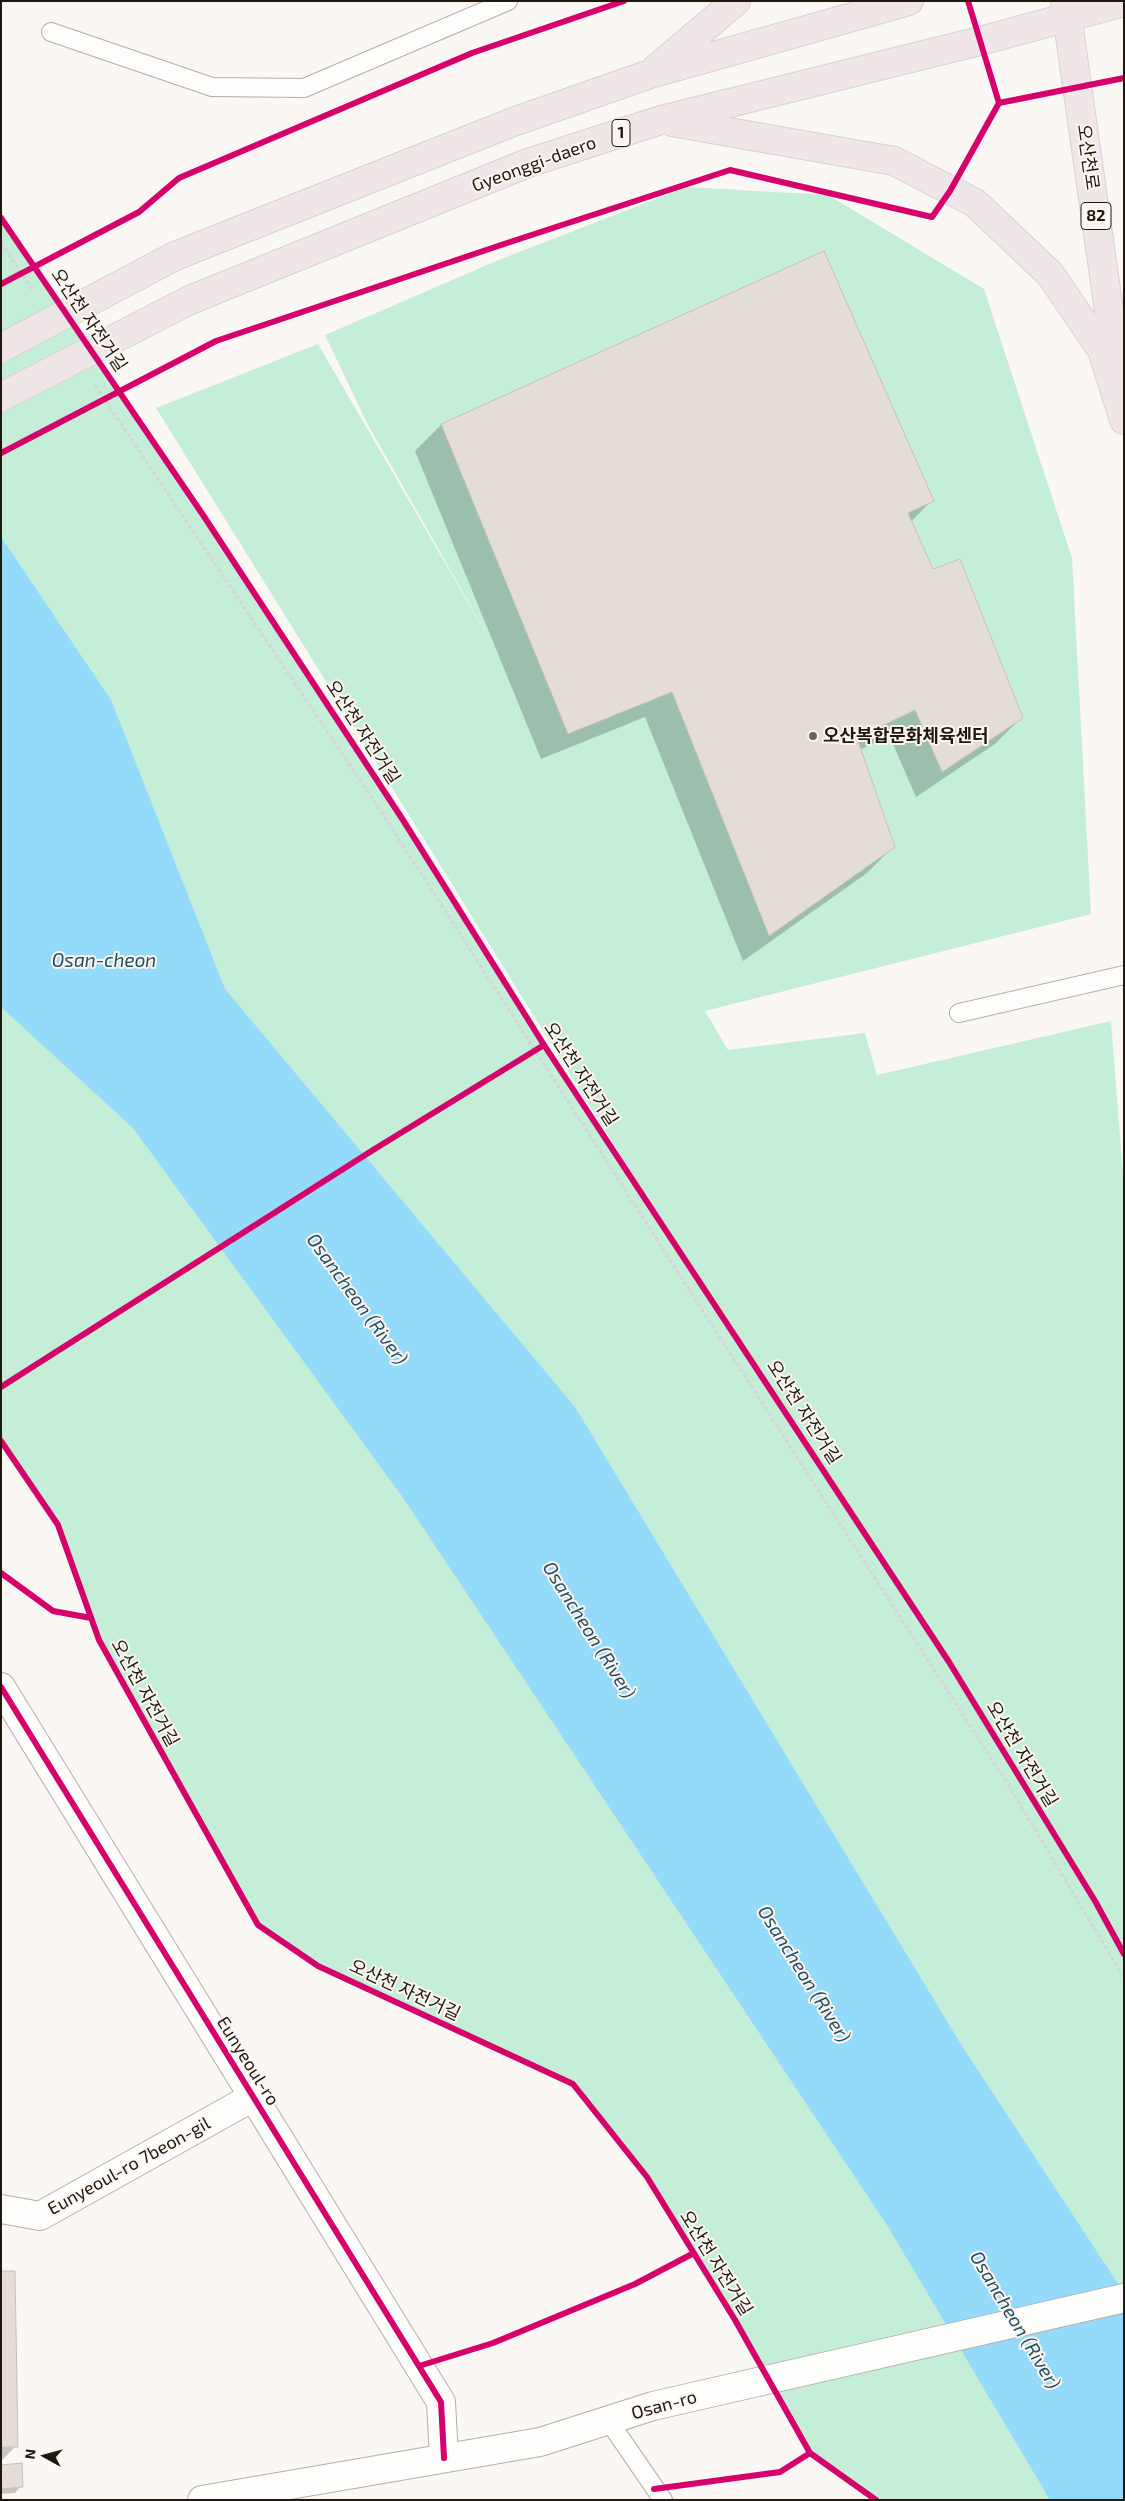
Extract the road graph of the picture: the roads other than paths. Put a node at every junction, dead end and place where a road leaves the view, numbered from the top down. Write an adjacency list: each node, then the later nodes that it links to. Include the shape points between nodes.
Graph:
1 (508, 1): 6 (lane, via 304,88 212,87)
2 (736, 1): 7 (main road)
3 (909, 1): 7 (main road)
4 (1124, 2): 5 (main road, Gyeonggi-daero / 1)
5 (1067, 9): 8 (main road, Gyeonggi-daero / 1, via 980,41); 11 (main road, 오산천로 / 82)
6 (51, 32)
7 (650, 74): 9 (main road, bridge, via 513,122 175,256)
8 (661, 120): 10 (main road, Gyeonggi-daero / 1, bridge, via 528,163 190,300); 12 (main road, via 894,161 975,203 1050,274 1102,350)
9 (1, 348)
10 (1, 397)
11 (1124, 416)
12 (1124, 420)
13 (1124, 975): 14 (lane)
14 (959, 1013)
15 (1, 1687): 16 (street, Eunyeoul-ro)
16 (9, 1715): 17 (street, Eunyeoul-ro)
17 (253, 2097): 18 (street, Eunyeoul-ro 7beon-gil, via 40,2216); 21 (street, Eunyeoul-ro, via 441,2402)
18 (1, 2209)
19 (1124, 2298): 20 (street, Osan-ro, via 653,2406)
20 (608, 2420): 21 (street, Osan-ro, via 540,2442); 23 (lane)
21 (444, 2458): 22 (street, Osan-ro)
22 (202, 2500)
23 (663, 2500)

